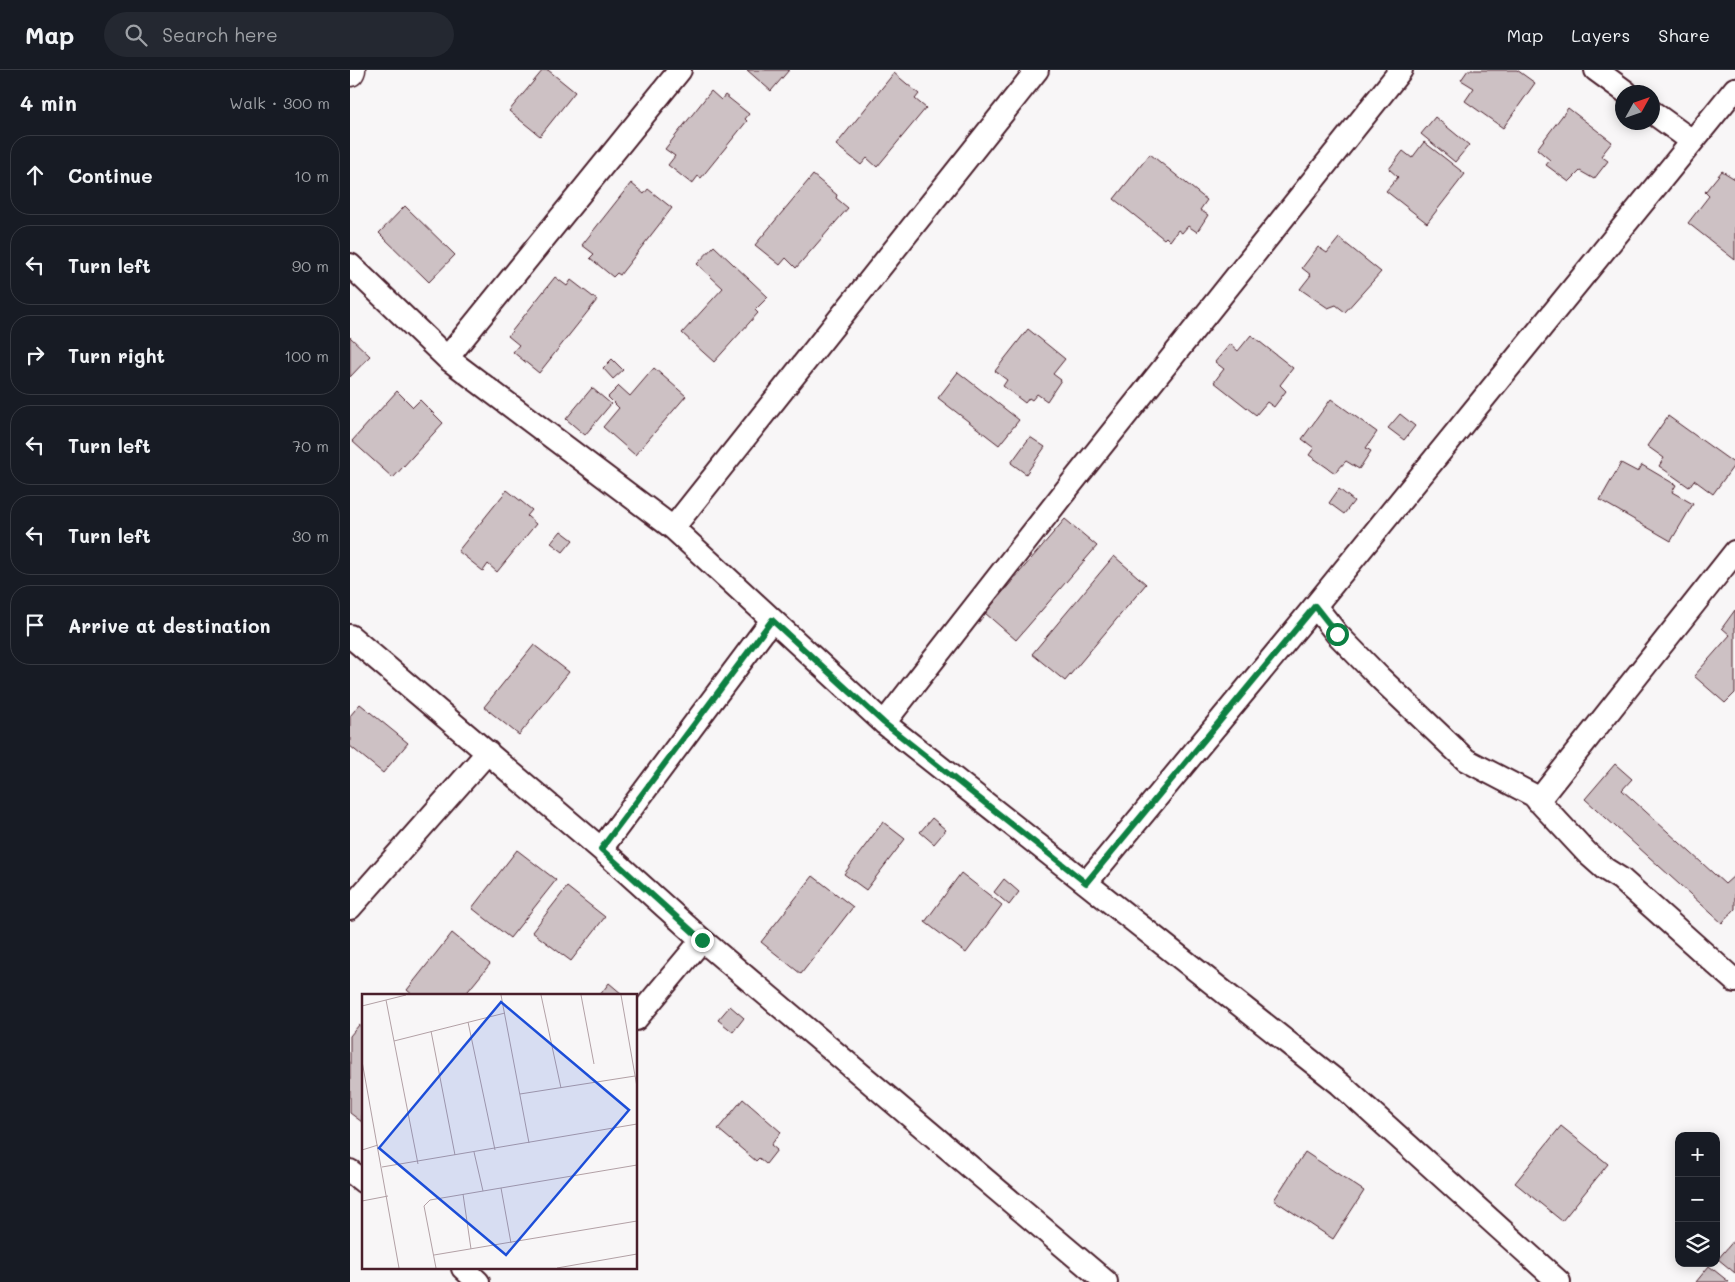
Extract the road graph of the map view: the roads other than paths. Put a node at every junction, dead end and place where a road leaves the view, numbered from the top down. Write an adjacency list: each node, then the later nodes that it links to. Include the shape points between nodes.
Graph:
1 (680, 70): 10 (street)
2 (1037, 70): 11 (street)
3 (1401, 70): 16 (street)
4 (1596, 70): 5 (street)
5 (1616, 85)
6 (1735, 89): 8 (street)
7 (1660, 118): 8 (street)
8 (1692, 142): 13 (street)
9 (350, 265): 10 (street)
10 (447, 358): 11 (street)
11 (673, 528): 14 (street)
12 (1735, 552): 18 (street)
13 (1315, 606): 18 (street, via 1380,678 1466,760 1525,789); 20 (street)
14 (772, 620): 16 (street); 19 (street)
15 (350, 636): 17 (street)
16 (884, 723): 20 (street)
17 (488, 752): 19 (street); 21 (street)
18 (1538, 801): 23 (street, via 1588,854 1621,879)
19 (601, 849): 22 (street)
20 (1086, 883): 30 (street, via 1340,1084)
21 (350, 908)
22 (702, 940): 24 (street); 29 (street)
23 (1735, 981)
24 (638, 1017)
25 (350, 1170): 26 (street)
26 (362, 1180)
27 (464, 1270): 28 (street)
28 (478, 1282)
29 (1106, 1282)
30 (1559, 1282)

